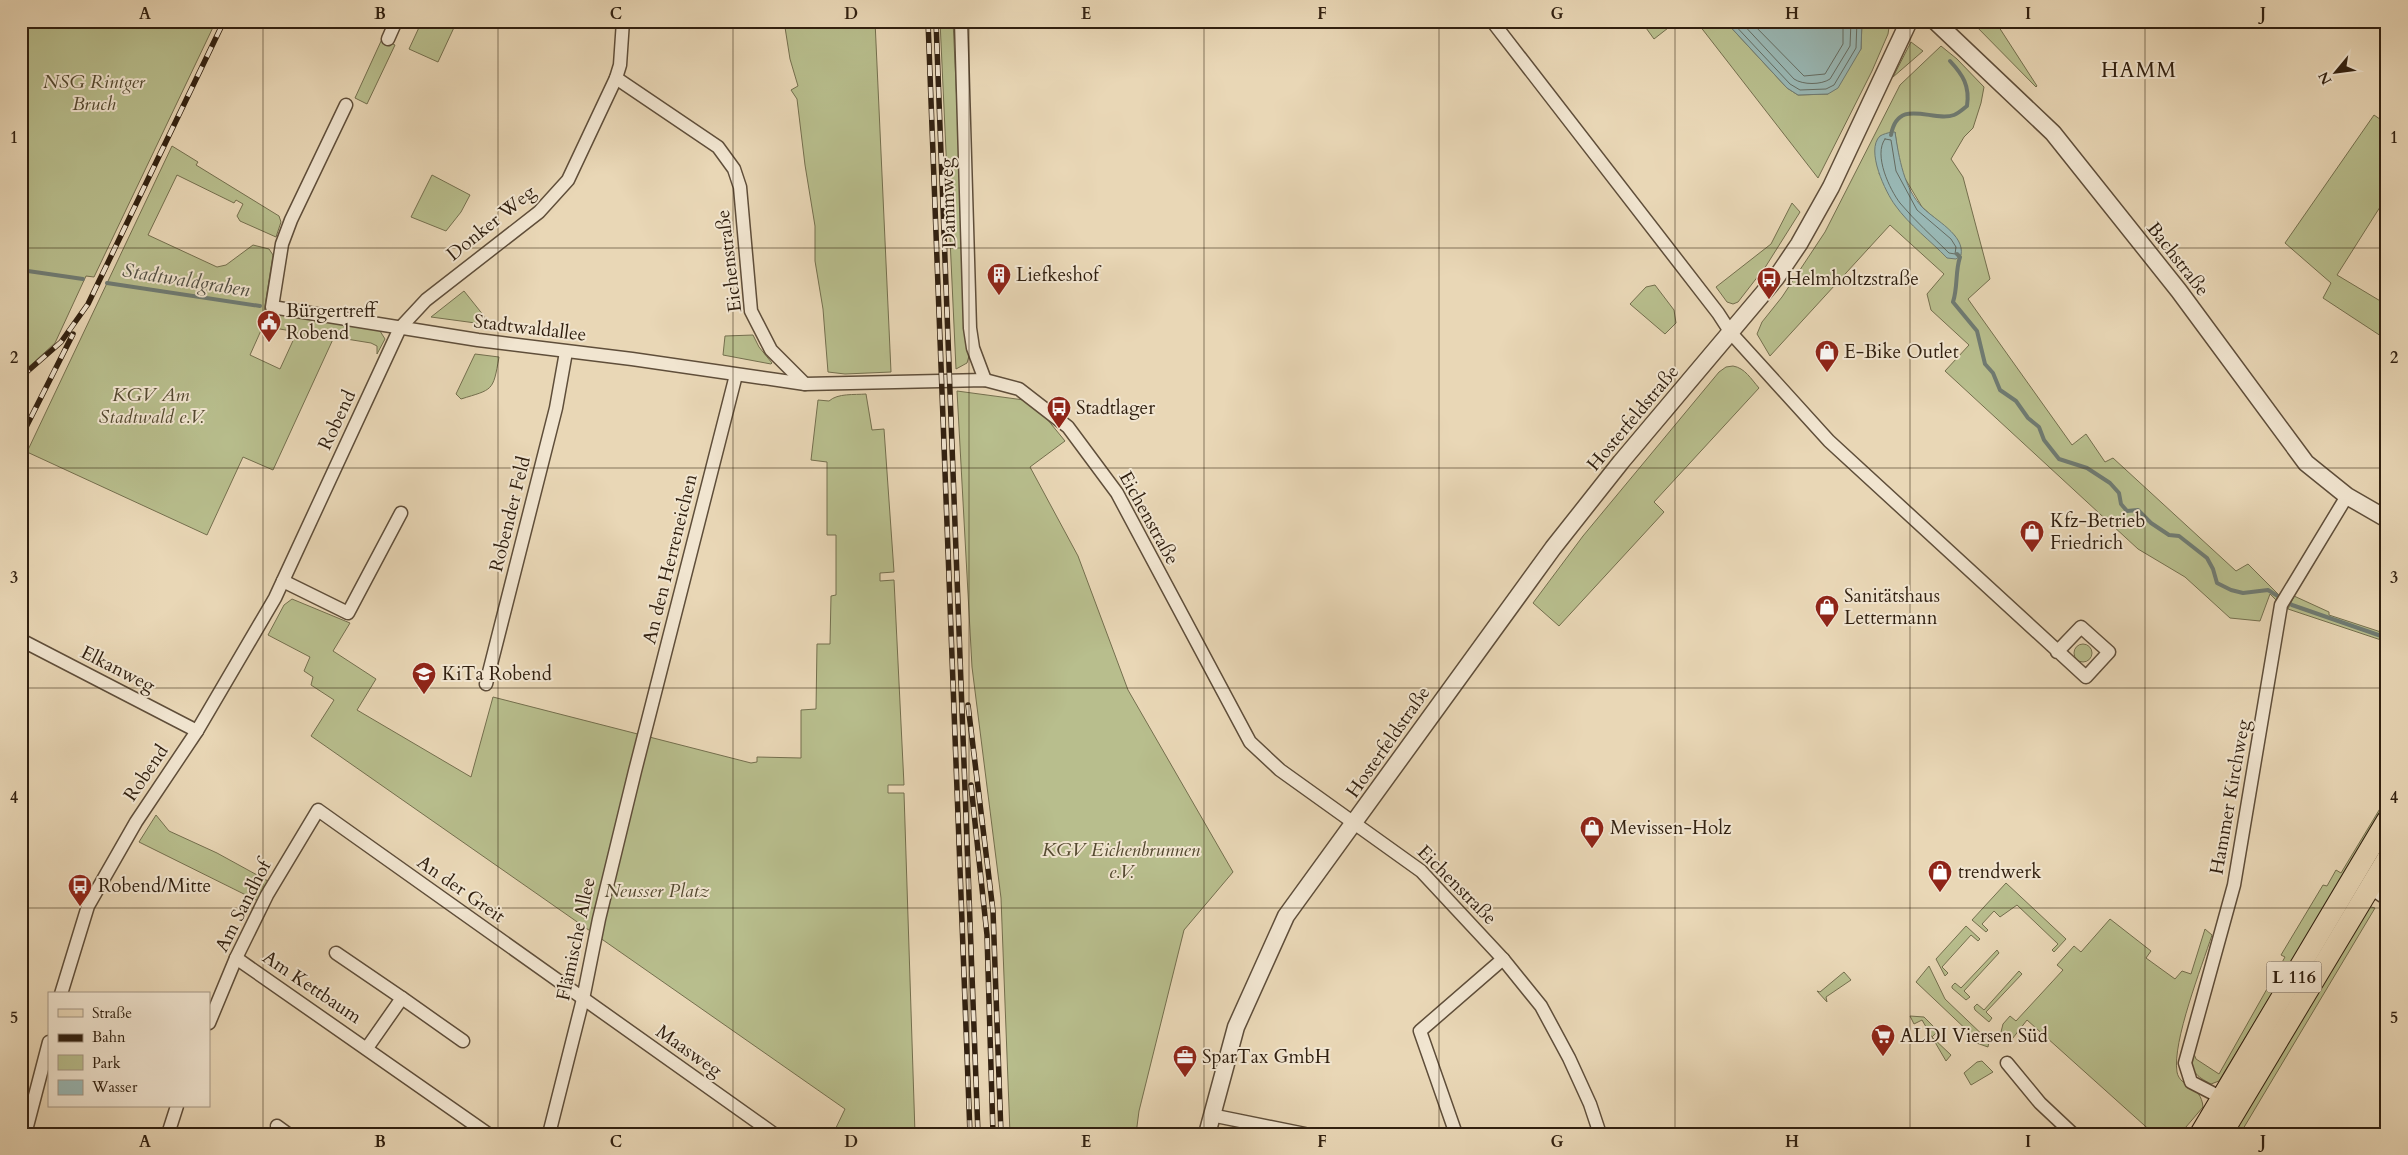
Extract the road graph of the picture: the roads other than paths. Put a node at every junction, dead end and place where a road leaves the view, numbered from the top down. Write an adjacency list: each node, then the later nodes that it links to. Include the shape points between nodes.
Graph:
1 (396, 21): 7 (street)
2 (623, 21): 8 (street, Donker Weg)
3 (961, 21): 14 (street, Dammweg, via 970,328 973,348)
4 (1492, 21): 11 (street)
5 (1909, 21): 11 (street, Hosterfeldstraße, via 1831,188 1772,284)
6 (1936, 21): 16 (street, Bachstraße, via 2053,133 2179,291 2306,463)
7 (388, 39)
8 (616, 78): 10 (street, Donker Weg, via 568,180 539,212 426,300); 15 (street, Eichenstraße, via 718,147 734,169 740,187 751,311 771,350)
9 (346, 105): 10 (street, Stadtwaldallee, via 282,244 272,307)
10 (400, 328): 12 (street, Stadtwaldallee); 19 (street, Robend)
11 (1731, 333): 21 (street, via 1829,441); 27 (street, Hosterfeldstraße, via 1553,548)
12 (566, 352): 13 (street, Stadtwaldallee); 22 (street, Robender Feld, via 556,408)
13 (736, 375): 15 (street, Stadtwaldallee); 24 (street, An den Herreneichen)
14 (985, 380): 15 (street, Eichenstraße); 27 (street, Eichenstraße, via 1019,389 1073,434 1116,493 1250,742 1280,770)
15 (805, 384)
16 (2347, 496): 18 (street, Bachstraße); 42 (street, Hammer Kirchweg, via 2283,600 2234,885 2186,1063 2190,1082)
17 (401, 513): 19 (street, via 348,613)
18 (2387, 519)
19 (283, 581): 23 (street, Robend)
20 (21, 640): 23 (street, Elkanweg)
21 (2058, 652)
22 (486, 684)
23 (197, 731): 34 (street, Robend, via 136,822 88,906)
24 (640, 753): 36 (street, Flämische Allee)
25 (318, 810): 32 (street, Am Sandhof, via 267,895); 36 (street, An der Greit)
26 (2387, 820): 42 (main road, L 116)
27 (1355, 823): 33 (street, Eichenstraße, via 1421,871); 44 (street, Hosterfeldstraße, via 1286,916 1236,1026)
28 (2387, 859): 29 (main road, L 116)
29 (2370, 887): 30 (street); 56 (main road, L 116)
30 (2387, 899)
31 (336, 953): 35 (street)
32 (236, 958): 37 (street, Am Sandhof); 40 (street, Am Kettbaum)
33 (1503, 959): 52 (street, via 1420,1031); 53 (street, Eichenstraße, via 1541,1006 1569,1058)
34 (62, 992)
35 (402, 998): 38 (street); 40 (street, Am Kettbaum)
36 (583, 999): 48 (street, Flämische Allee); 49 (street, Maasweg)
37 (210, 1021)
38 (463, 1041)
39 (48, 1046): 46 (street)
40 (367, 1048): 47 (street, Am Kettbaum)
41 (2007, 1063): 54 (street, via 2040,1103)
42 (2222, 1098): 55 (main road, L 116)
43 (177, 1108): 45 (street)
44 (1211, 1115): 50 (street, Hosterfeldstraße); 51 (street)
45 (171, 1132)
46 (25, 1134)
47 (488, 1134)
48 (549, 1134)
49 (774, 1134)
50 (1207, 1134)
51 (1305, 1134)
52 (1456, 1134)
53 (1600, 1134)
54 (2073, 1134)
55 (2200, 1134)
56 (2222, 1134)

